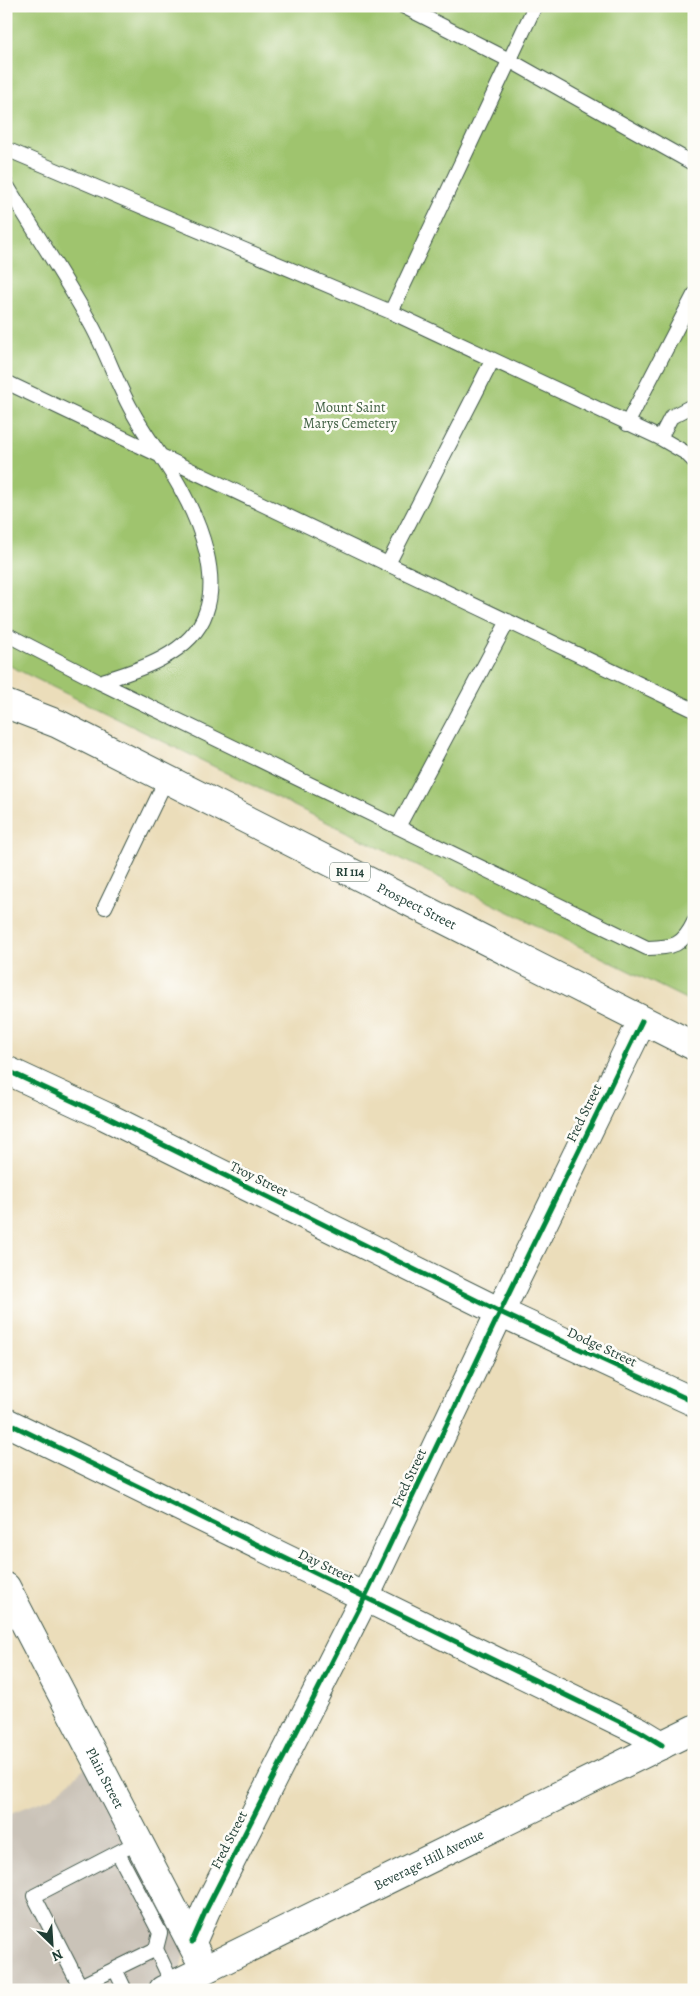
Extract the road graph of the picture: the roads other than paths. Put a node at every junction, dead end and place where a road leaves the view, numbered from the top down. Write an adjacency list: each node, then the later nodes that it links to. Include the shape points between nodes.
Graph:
1 (403, 6): 3 (lane)
2 (535, 6): 3 (lane)
3 (509, 60): 5 (lane); 8 (lane)
4 (6, 149): 8 (lane)
5 (694, 164)
6 (6, 184): 14 (lane, via 91,324 130,409)
7 (694, 295): 12 (lane)
8 (391, 312): 9 (lane)
9 (492, 361): 12 (lane); 16 (lane)
10 (6, 382): 14 (lane)
11 (694, 404): 13 (lane, via 671,416)
12 (627, 424): 13 (lane)
13 (660, 438): 15 (lane)
14 (161, 455): 16 (lane); 19 (lane, via 184,493 204,543 211,589 206,613 196,633 182,646 148,664)
15 (694, 461)
16 (388, 564): 17 (lane)
17 (508, 621): 21 (lane); 23 (lane)
18 (6, 634): 19 (lane)
19 (99, 682): 23 (lane)
20 (6, 704): 22 (street, Prospect Street / RI 114, via 58,724)
21 (694, 710)
22 (166, 780): 24 (lane); 26 (street, Prospect Street / RI 114)
23 (398, 827): 25 (lane, via 647,948 670,947 686,938)
24 (104, 907)
25 (694, 922)
26 (642, 1021): 27 (street, Prospect Street / RI 114); 29 (street, Fred Street)
27 (694, 1046)
28 (6, 1070): 29 (street, Troy Street)
29 (500, 1312): 30 (street, Dodge Street); 33 (street, Fred Street)
30 (694, 1402)
31 (6, 1422): 33 (street, Day Street)
32 (6, 1587): 36 (street, Plain Street)
33 (365, 1597): 35 (street, Day Street); 38 (street, Fred Street)
34 (694, 1729): 35 (street, Beverage Hill Avenue)
35 (662, 1745): 41 (street, Beverage Hill Avenue)
36 (129, 1847): 37 (street, Plain Street); 40 (lane, via 34,1896 80,1986)
37 (162, 1910): 38 (street, Plain Street); 39 (lane)
38 (192, 1942): 41 (street, Plain Street)
39 (156, 1949): 40 (lane); 42 (lane)
40 (115, 1969): 43 (lane)
41 (204, 1969): 42 (street, Beverage Hill Avenue)
42 (168, 1987)
43 (125, 1990)

